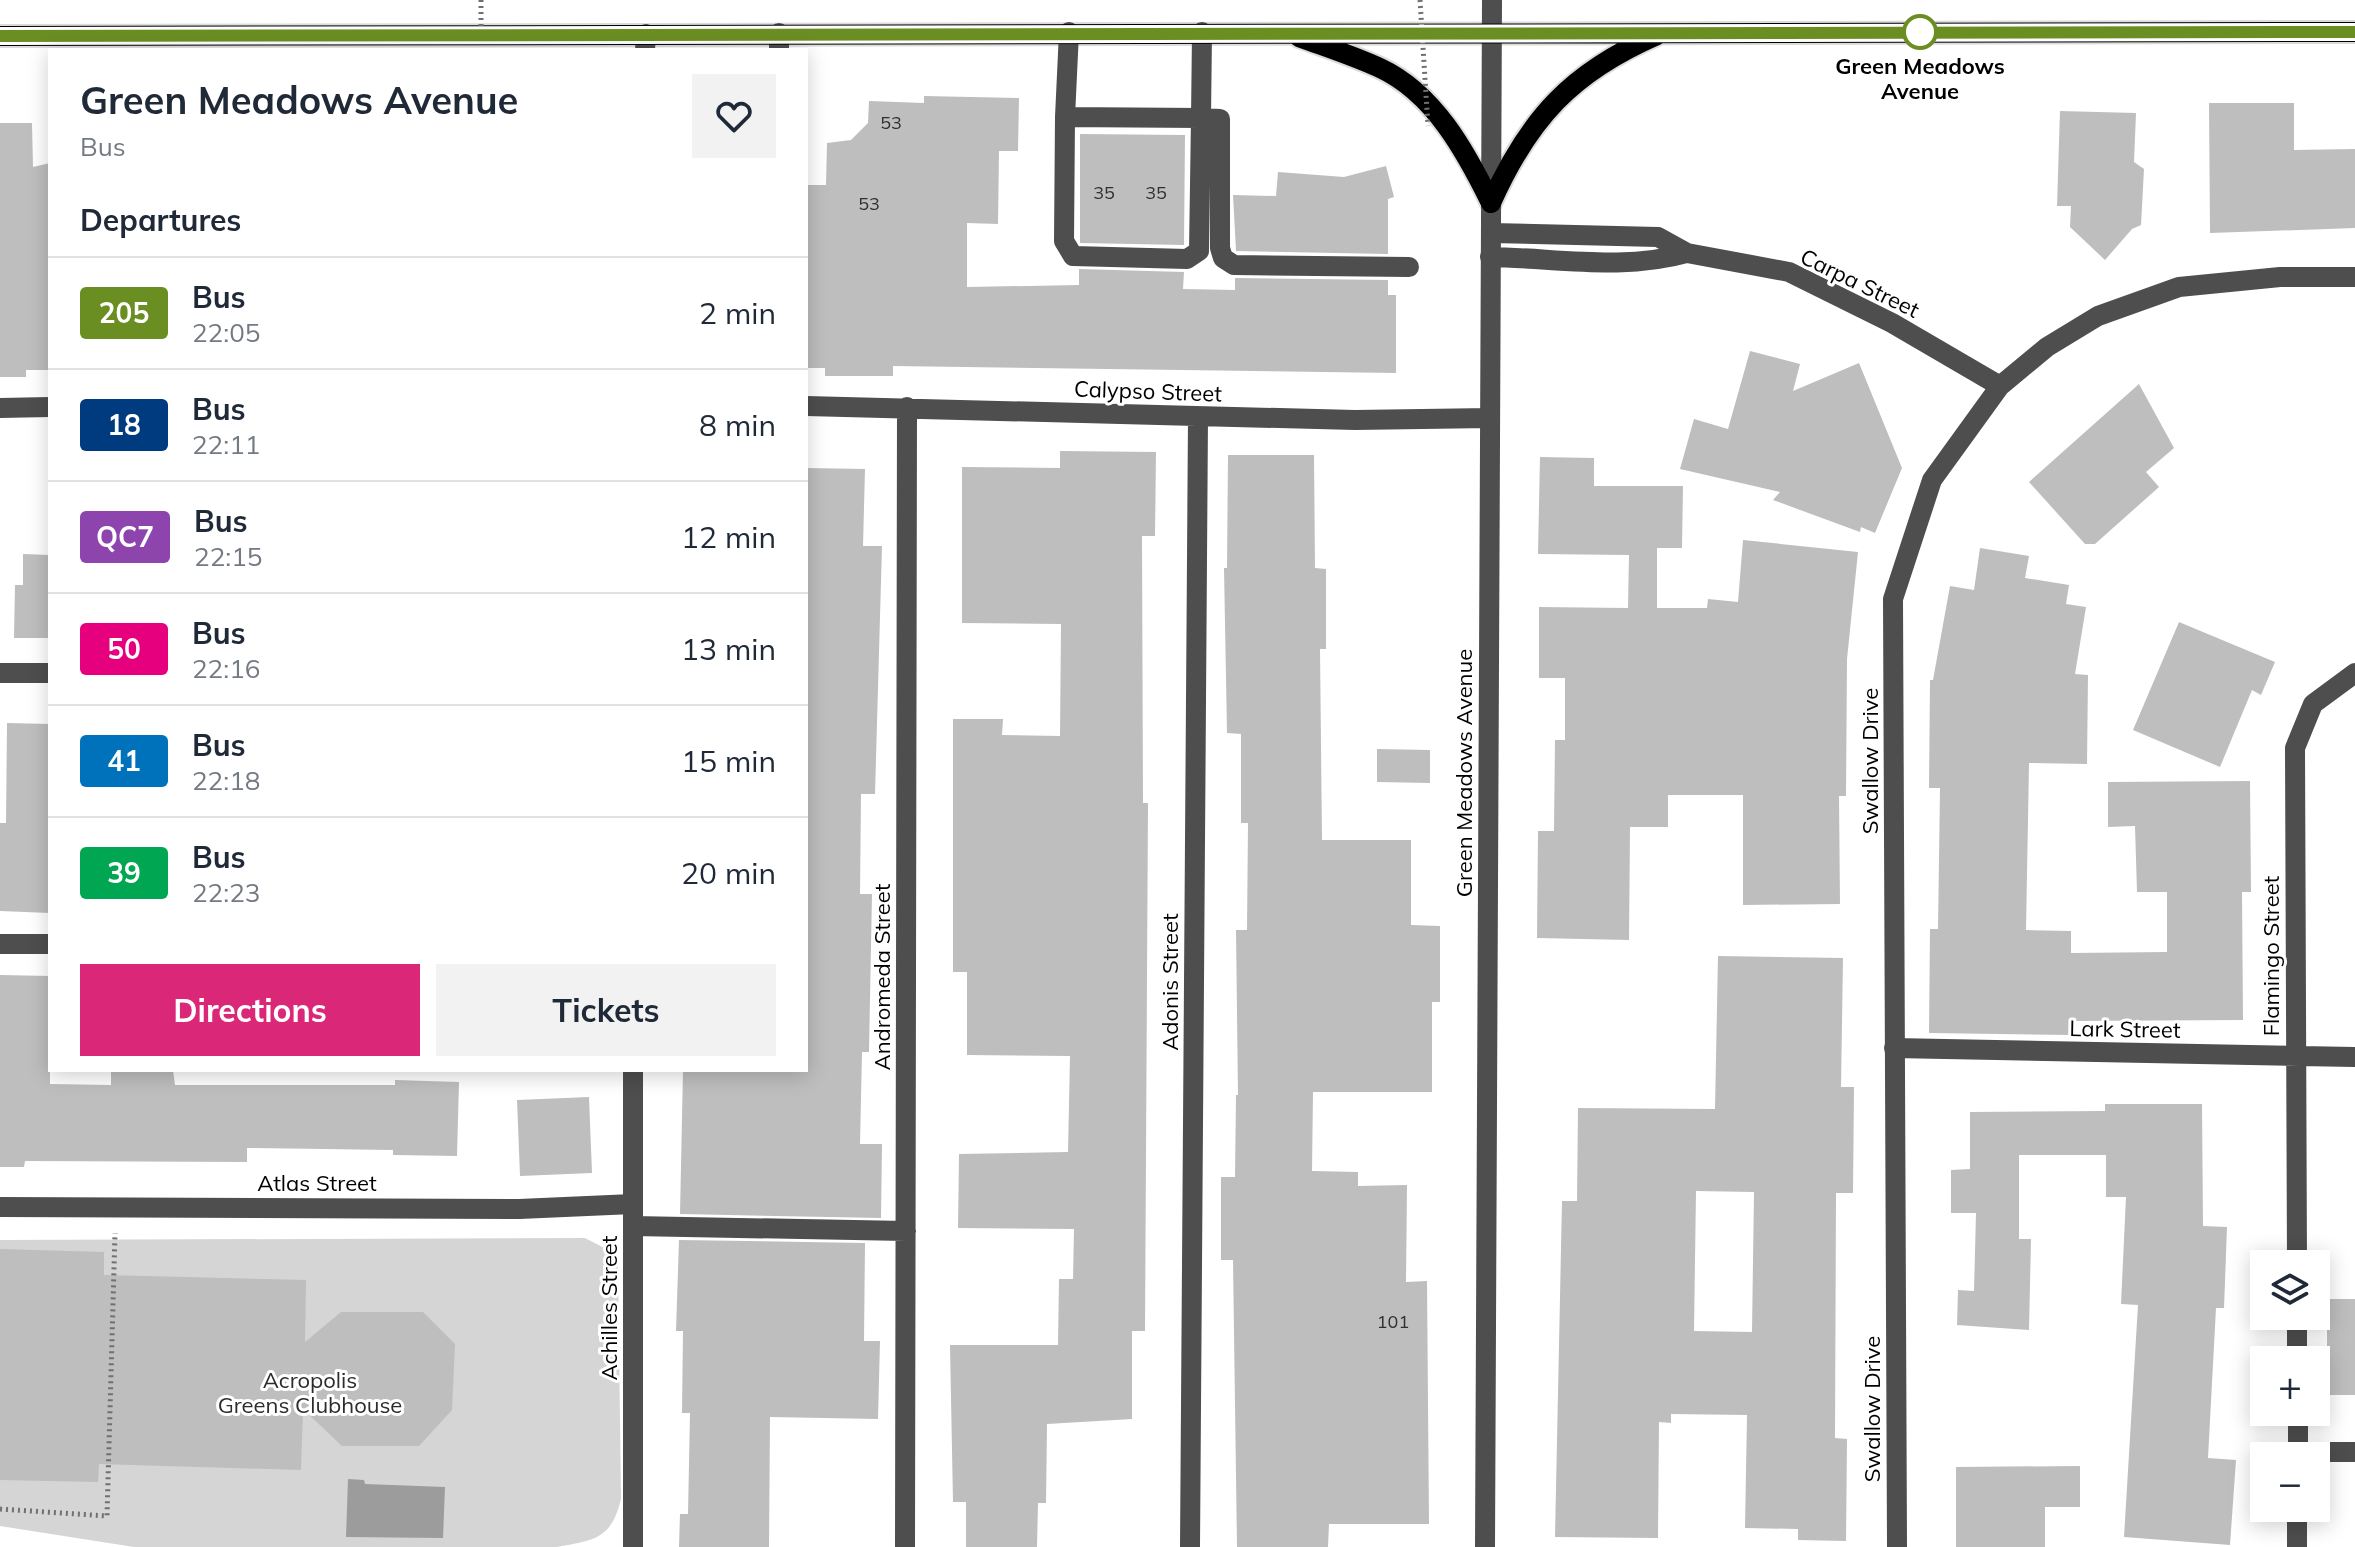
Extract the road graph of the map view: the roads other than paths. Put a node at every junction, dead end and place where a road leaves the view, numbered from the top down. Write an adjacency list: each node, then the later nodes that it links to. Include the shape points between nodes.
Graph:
1 (1492, 0): 5 (street, Green Meadows Avenue)
2 (1069, 32): 3 (main road); 12 (main road); 14 (street)
3 (1202, 32): 4 (main road); 15 (street)
4 (1285, 32): 5 (main road); 16 (main road, via 1382,69 1417,95 1447,126)
5 (1491, 32): 6 (main road); 16 (street, Green Meadows Avenue)
6 (1664, 32): 7 (main road); 16 (main road, via 1617,52 1576,80 1540,115 1511,157)
7 (2355, 32)
8 (0, 36): 13 (main road)
9 (432, 42): 10 (main road); 13 (main road)
10 (645, 42): 11 (main road)
11 (723, 42): 12 (main road)
12 (779, 42)
13 (192, 43)
14 (1065, 117): 15 (street); 15 (street, via 1064,241 1073,256 1187,259 1199,251)
15 (1211, 118): 20 (street, via 1223,258 1234,265)
16 (1491, 203): 17 (street, Green Meadows Avenue)
17 (1491, 233): 18 (street, Carpa Street, via 1658,237); 19 (street, Green Meadows Avenue)
18 (1687, 253): 19 (street, Carpa Street, via 1629,263); 22 (street, Carpa Street, via 1789,272 1892,323)
19 (1490, 257): 28 (street, Green Meadows Avenue)
20 (1409, 267)
21 (2355, 277): 22 (street, Swallow Drive, via 2280,277 2179,287 2098,316 2047,347)
22 (2000, 386): 34 (street, Swallow Drive, via 1932,480 1893,599)
23 (808, 406): 25 (street, Calypso Street)
24 (48, 407): 26 (street)
25 (907, 407): 27 (street, Calypso Street); 41 (street, Andromeda Street)
26 (0, 408)
27 (1198, 417): 28 (street, Calypso Street); 48 (street, Adonis Street)
28 (1489, 418): 49 (street, Green Meadows Avenue)
29 (0, 673): 30 (street)
30 (48, 673)
31 (2355, 673): 35 (street, Flamingo Street, via 2313,704 2295,748)
32 (0, 944): 33 (street)
33 (48, 944)
34 (1894, 1048): 35 (street, Lark Street); 50 (street, Swallow Drive)
35 (2295, 1057): 36 (street, Lark Street); 42 (street, Flamingo Street)
36 (2355, 1057)
37 (633, 1072): 38 (street, Achilles Street)
38 (633, 1204): 39 (street, Atlas Street, via 519,1209); 40 (street, Achilles Street)
39 (0, 1207)
40 (633, 1226): 41 (street); 46 (street, Achilles Street)
41 (906, 1231): 47 (street, Andromeda Street)
42 (2297, 1250)
43 (2355, 1452): 44 (street)
44 (2330, 1453)
45 (2297, 1522): 51 (street)
46 (633, 1547)
47 (905, 1547)
48 (1190, 1547)
49 (1485, 1547)
50 (1897, 1547)
51 (2297, 1547)

